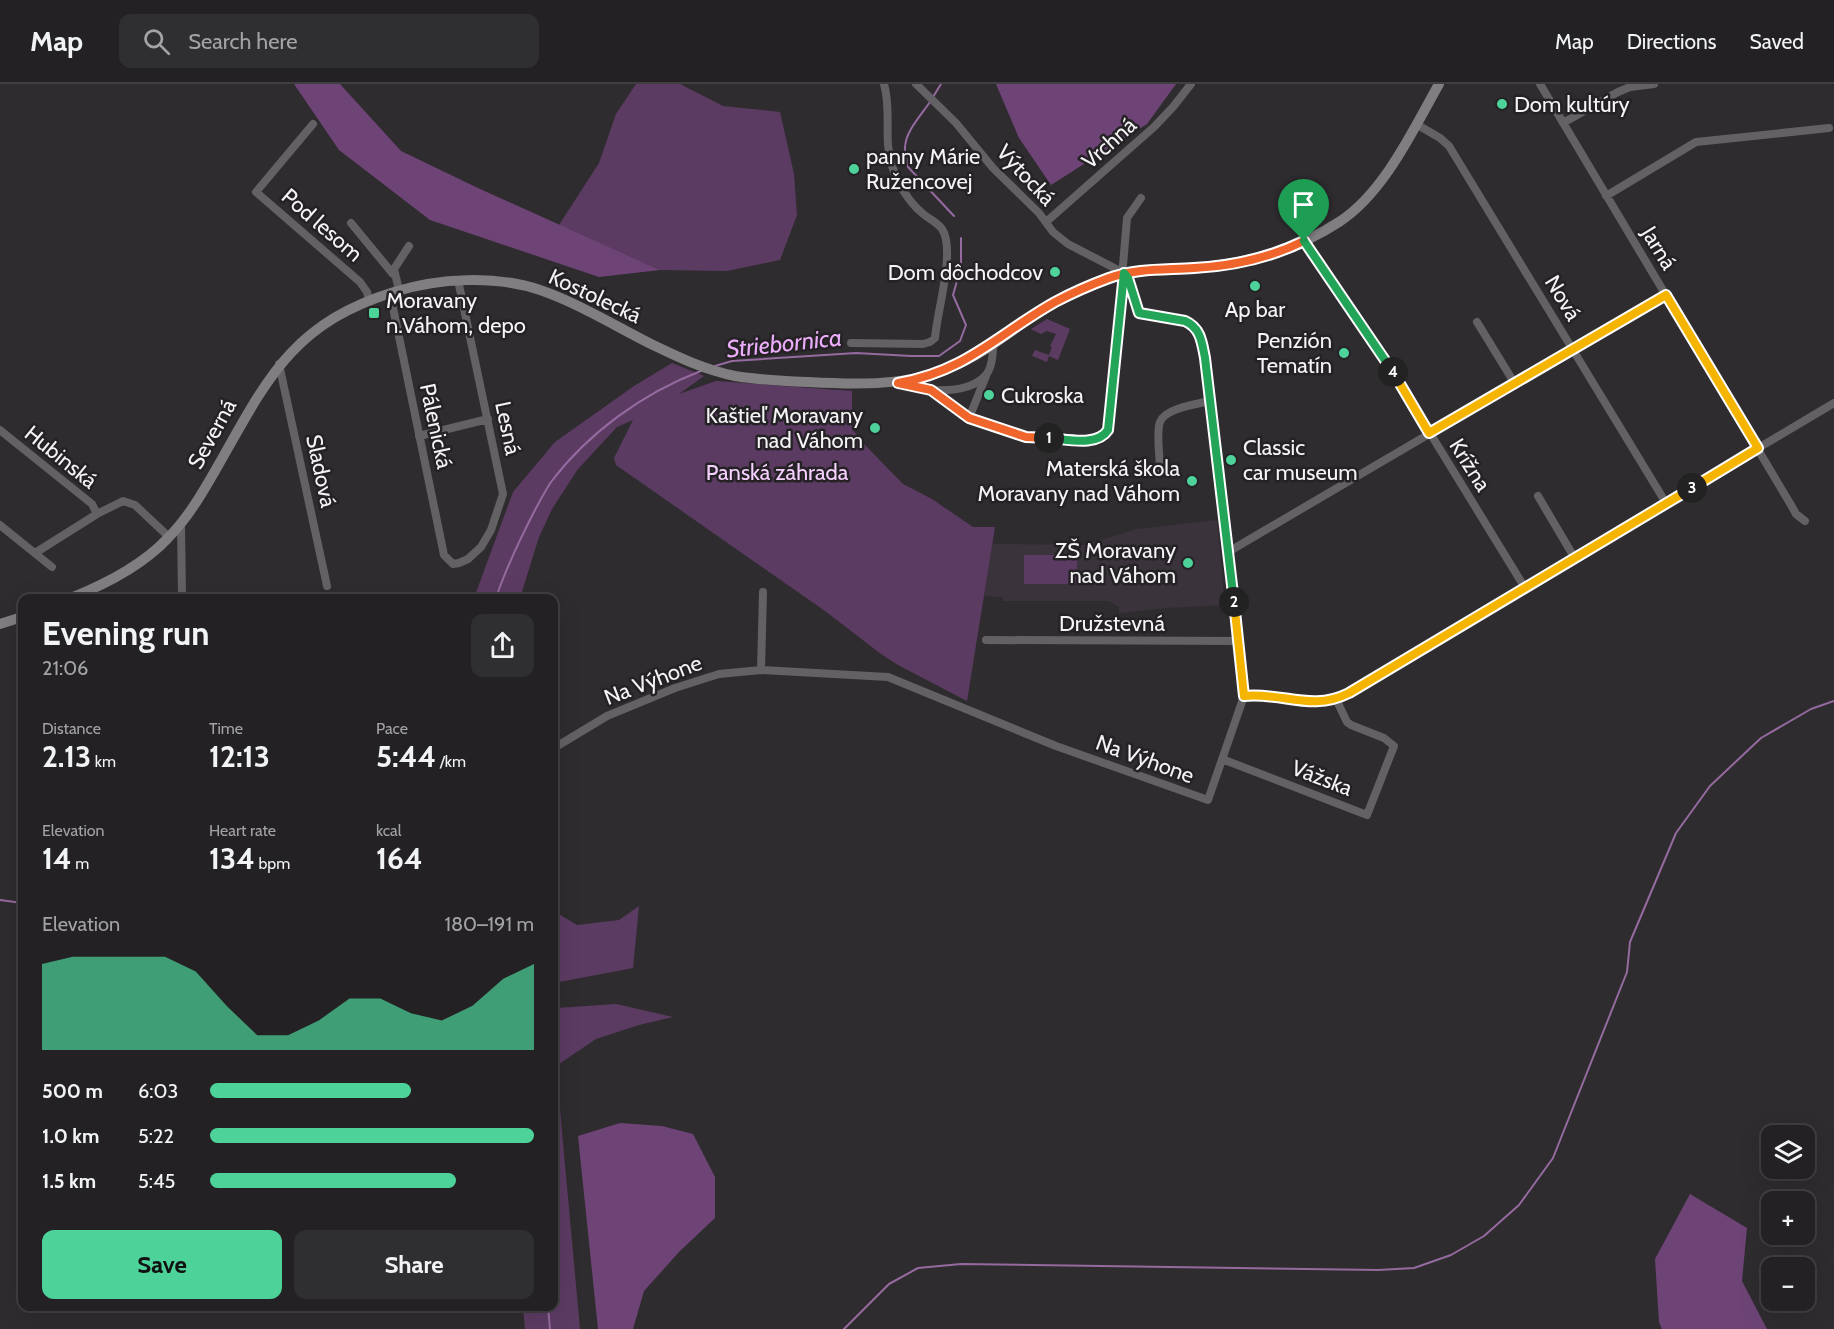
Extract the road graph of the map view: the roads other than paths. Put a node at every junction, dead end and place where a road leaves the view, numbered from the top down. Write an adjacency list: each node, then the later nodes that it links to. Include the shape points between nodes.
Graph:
1 (884, 84): 24 (street, via 891,165 910,201 942,229 948,244 947,262 935,338 923,344)
2 (916, 84): 13 (street, Výtocká)
3 (1191, 84): 13 (street, Vrchná, via 1154,127)
4 (1439, 84): 9 (main road)
5 (1540, 84): 7 (street, Jarná)
6 (1654, 84): 7 (street, via 1618,92)
7 (1563, 123): 11 (street, Jarná)
8 (313, 124): 22 (street, Pod lesom, via 256,192 360,282)
9 (1416, 124): 15 (main road, via 1367,197 1341,221); 26 (street, Nová, via 1449,146)
10 (1829, 128): 11 (street, via 1696,142)
11 (1606, 196): 21 (street, Jarná)
12 (1141, 198): 17 (street, via 1127,218)
13 (1046, 222): 17 (street, Výtocká, via 1068,244)
14 (351, 223): 18 (street)
15 (1304, 241): 17 (main road, via 1247,262); 37 (street, Krížna, via 1381,353)
16 (409, 246): 18 (street)
17 (1124, 273): 25 (main road, via 1053,303); 32 (street, Na Výhone, via 1139,313 1178,319 1196,328 1205,358); 34 (street, via 1105,436 1097,440 1026,437)
18 (393, 274): 20 (street, Pálenická)
19 (458, 280): 20 (main road, Kostolecká); 29 (main road, Kostolecká, via 512,284 542,291 715,371 785,381); 35 (street, Lesná)
20 (394, 292): 22 (main road, Kostolecká); 38 (street, Pálenická)
21 (1666, 295): 26 (street); 39 (street, Jarná)
22 (369, 300): 27 (main road, Kostolecká, via 322,325)
23 (1477, 322): 30 (street)
24 (851, 343)
25 (993, 344): 28 (street); 29 (main road, via 940,372)
26 (1574, 350): 30 (street); 42 (street, Nová)
27 (279, 364): 45 (main road, Severná); 53 (street, Sladová)
28 (986, 376): 31 (street, via 952,391); 34 (street)
29 (898, 383): 31 (street)
30 (1515, 384): 37 (street)
31 (931, 390): 34 (street)
32 (1210, 401): 40 (street, via 1181,407 1163,417 1158,424); 48 (street, Na Výhone)
33 (1834, 403): 39 (street)
34 (969, 418)
35 (488, 419): 38 (street); 51 (street, Lesná, via 503,494 481,547 468,559)
36 (0, 430): 43 (street, Hubinská, via 92,504)
37 (1429, 433): 48 (street); 54 (street, Krížna)
38 (419, 436): 51 (street, Pálenická, via 444,555)
39 (1758, 448): 42 (street); 44 (street, Jarná, via 1796,514)
40 (1160, 469)
41 (1538, 496): 50 (street)
42 (1666, 503): 50 (street)
43 (97, 514): 47 (street, Hubinská, via 128,501); 49 (street, Hubinská)
44 (1805, 521)
45 (181, 524): 47 (main road, Severná); 57 (street)
46 (0, 525): 49 (street)
47 (169, 537): 56 (main road, Severná, via 126,571)
48 (1228, 552): 61 (street, Na Výhone)
49 (35, 553): 52 (street)
50 (1574, 557): 54 (street)
51 (453, 564)
52 (52, 567)
53 (327, 586)
54 (1525, 588): 64 (street)
55 (763, 592): 62 (street)
56 (79, 594)
57 (182, 594)
58 (18, 618): 59 (main road)
59 (0, 624)
60 (986, 640): 61 (street, Družstevná)
61 (1238, 641): 63 (street, Na Výhone)
62 (761, 670): 65 (street, Na Výhone, via 719,674 675,688 606,716); 66 (street, Na Výhone, via 888,677 1056,746 1208,800)
63 (1244, 696): 64 (street, via 1260,694 1312,702); 66 (street, Na Výhone)
64 (1336, 699): 66 (street, Vážska, via 1347,722 1394,746 1366,815)
65 (558, 746)
66 (1222, 759)

